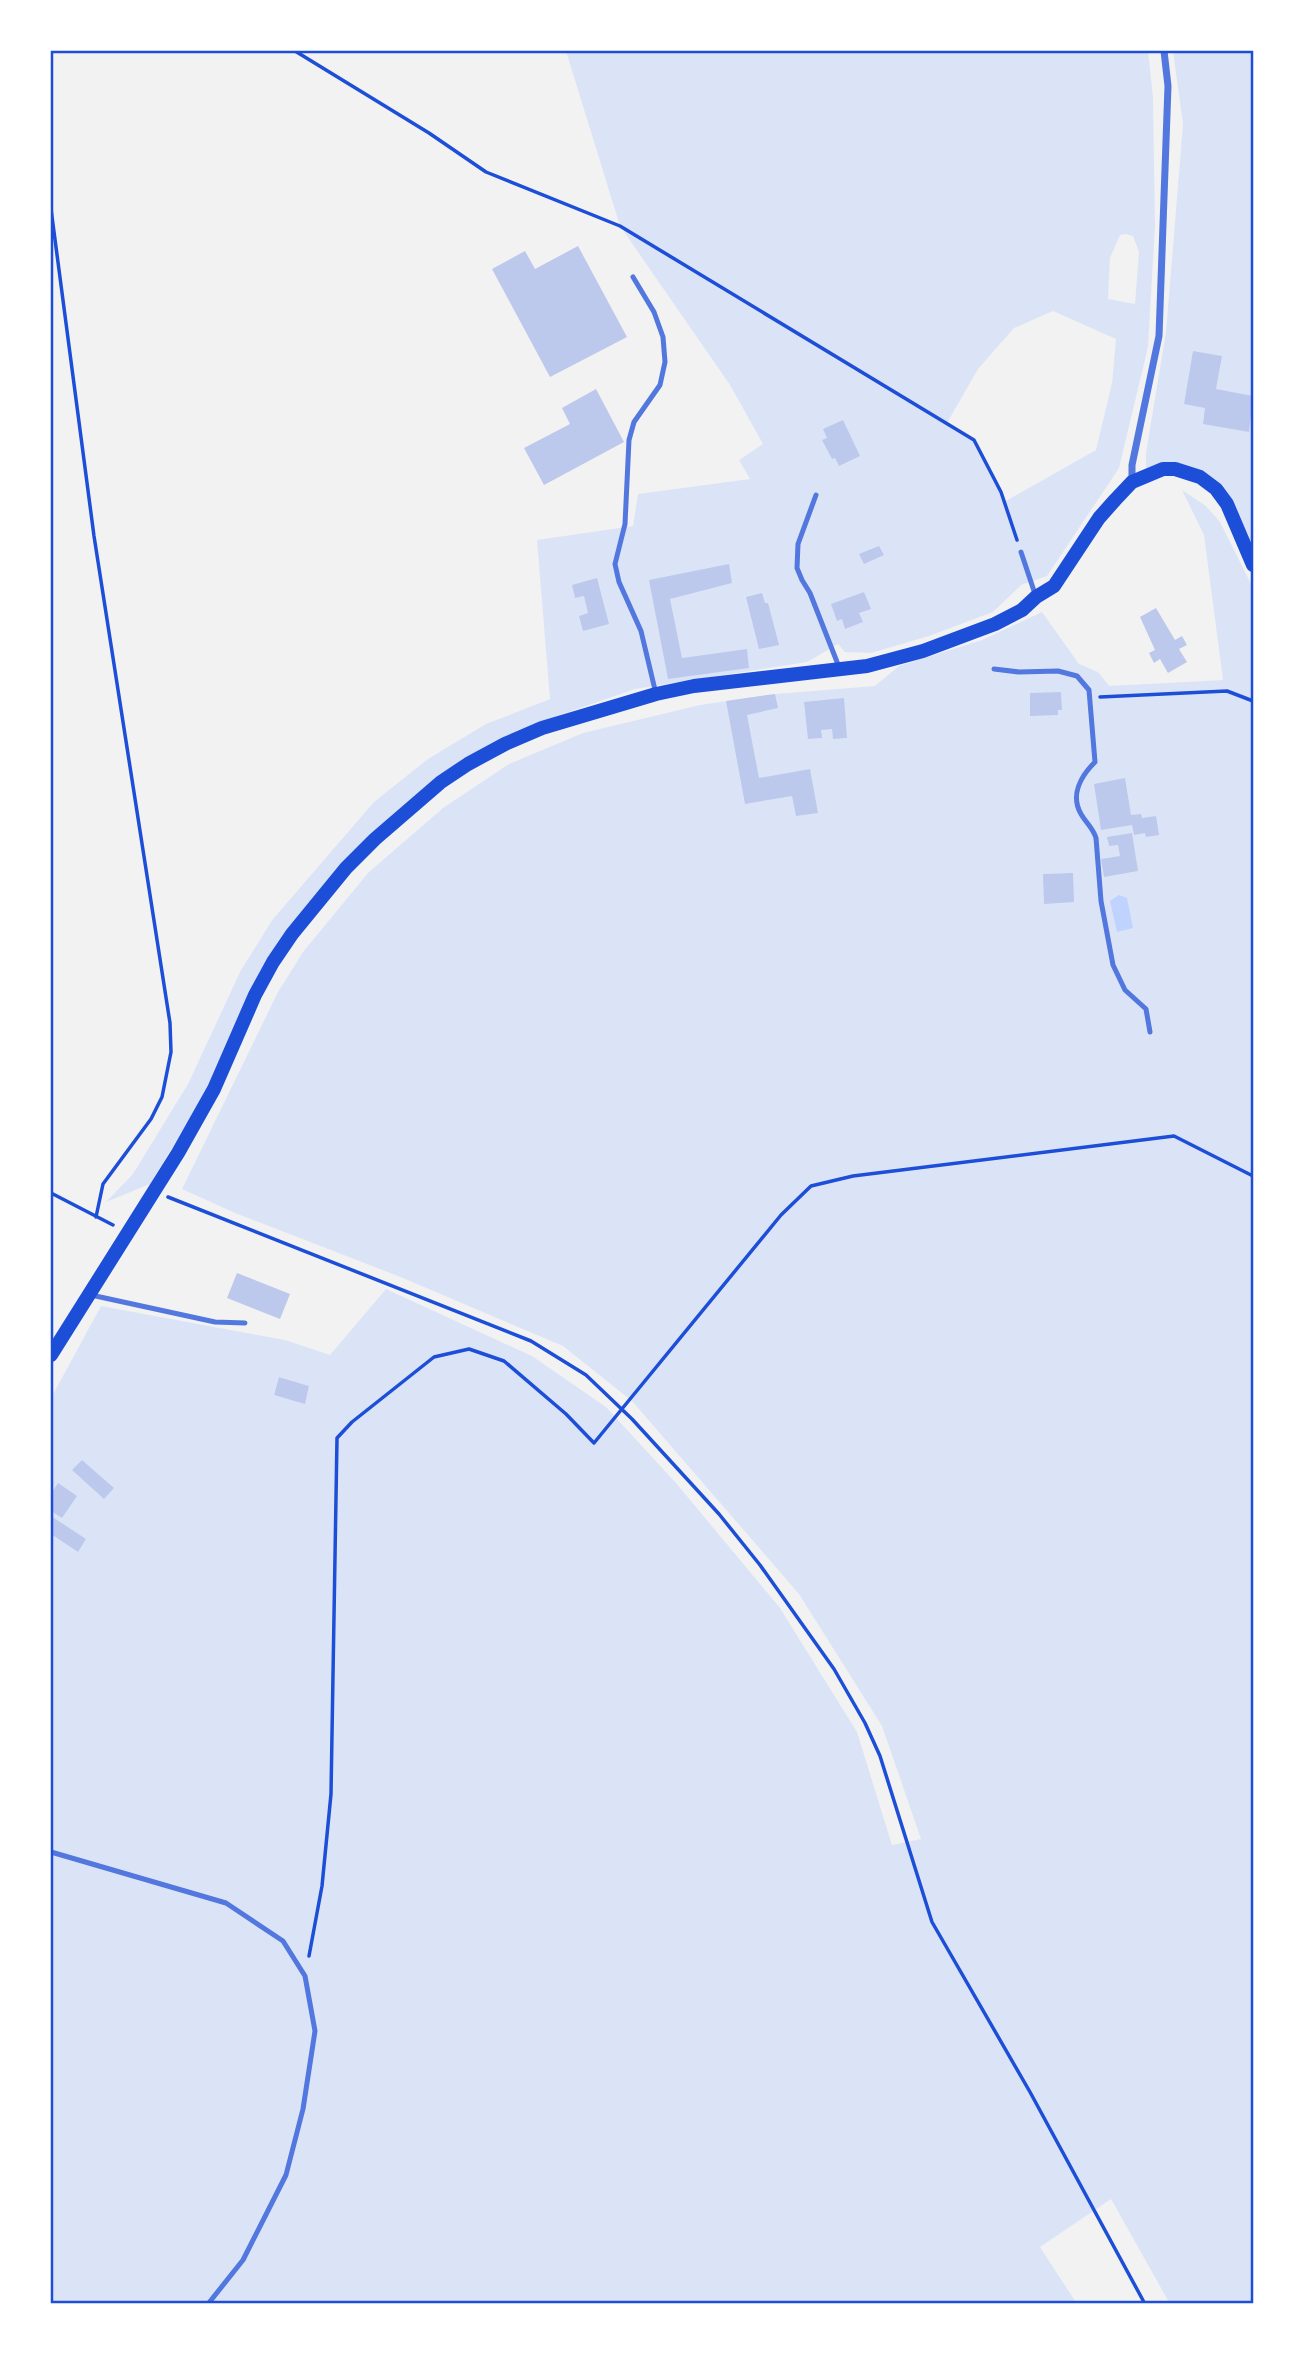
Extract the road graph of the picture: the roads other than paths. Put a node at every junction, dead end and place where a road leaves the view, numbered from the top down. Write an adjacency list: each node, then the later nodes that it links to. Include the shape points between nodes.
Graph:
1 (1164, 51): 3 (street, via 1168,86 1158,336)
2 (633, 277): 10 (lane, via 659,325 665,362 660,385 634,422 629,440 625,523 615,564 640,631)
3 (1132, 482): 6 (main road, via 1175,468 1200,477 1227,504); 7 (main road, via 1099,518 1054,586)
4 (816, 495): 9 (lane, via 798,544 797,568)
5 (1021, 552): 7 (lane)
6 (1253, 565)
7 (1036, 597): 9 (main road, via 995,624 923,651)
8 (994, 668): 11 (lane, via 1068,673 1084,682 1091,697 1095,762 1078,786 1075,799 1096,838 1112,965 1125,990 1146,1009)
9 (840, 670): 10 (main road)
10 (656, 694): 12 (main road, via 572,718 505,744 441,782 346,868 273,962 214,1089)
11 (1150, 1032)
12 (88, 1294): 13 (lane, via 215,1322); 14 (main road)
13 (245, 1323)
14 (51, 1355)
15 (51, 1852): 16 (lane, via 226,1903 283,1941 305,1976 315,2031 303,2109 286,2175 243,2260)
16 (208, 2304)

